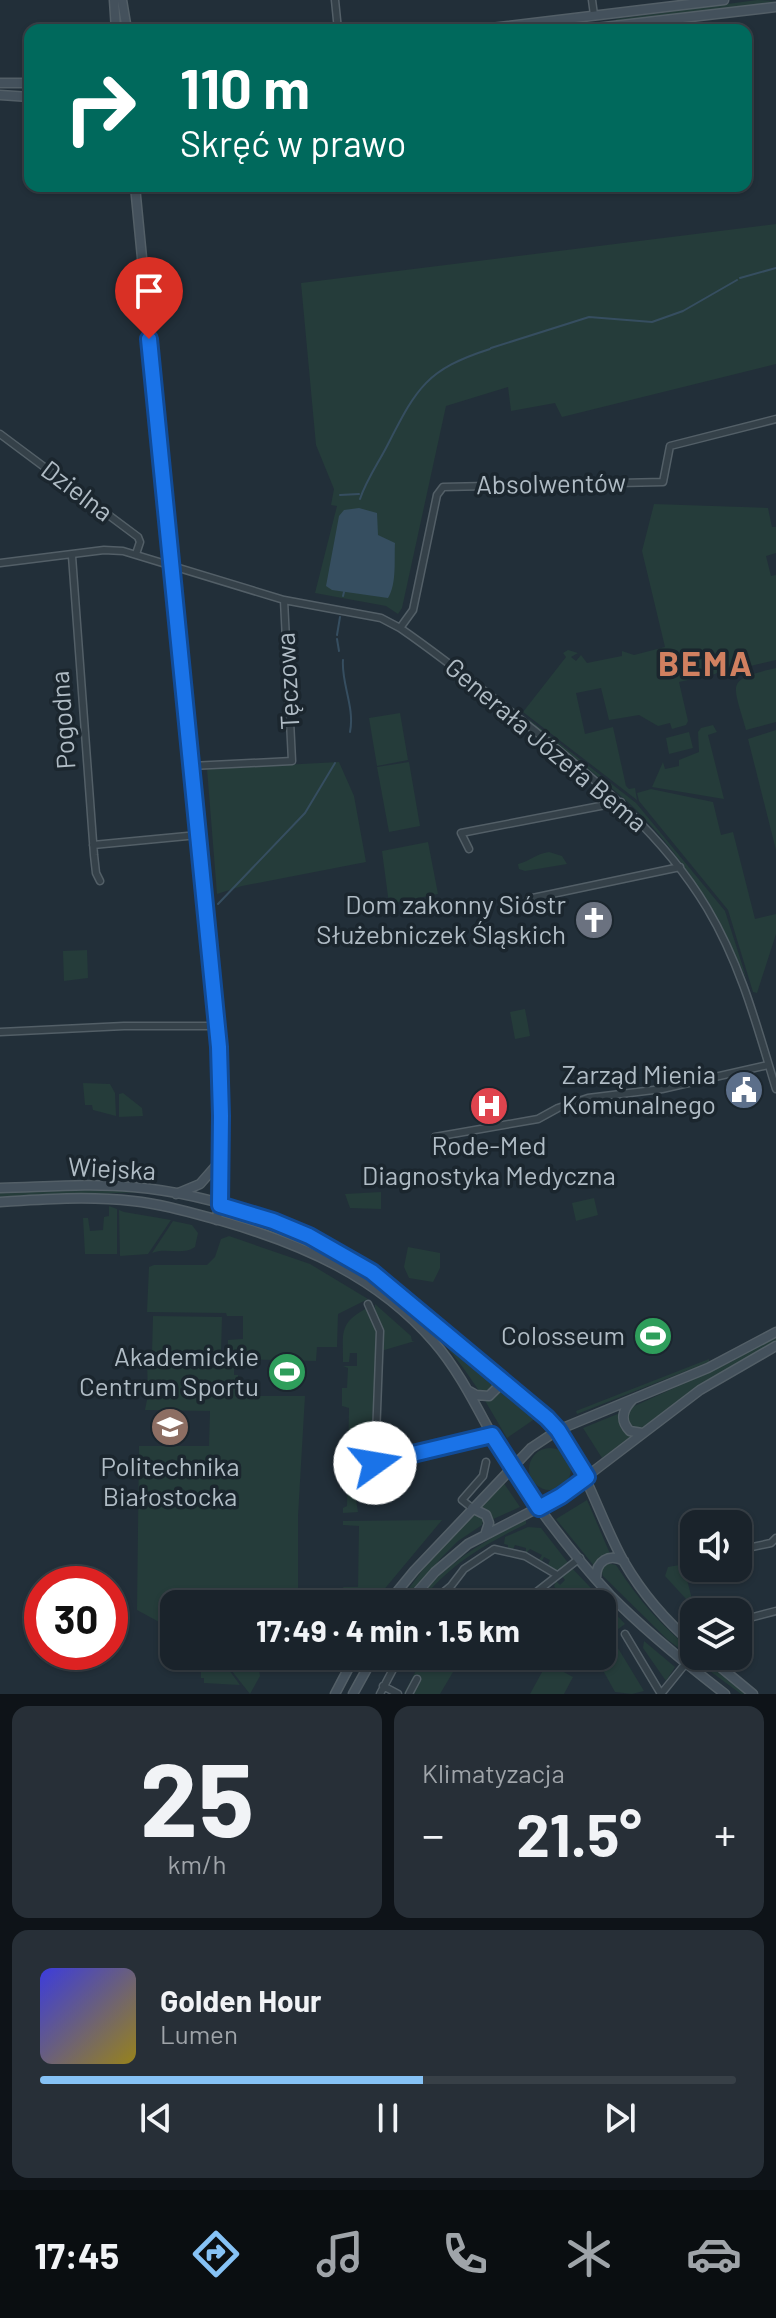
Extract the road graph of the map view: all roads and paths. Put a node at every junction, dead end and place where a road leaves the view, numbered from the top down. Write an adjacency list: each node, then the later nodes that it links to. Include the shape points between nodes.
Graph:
1 (114, 0): 8 (main road)
2 (122, 0): 9 (main road)
3 (335, 0): 10 (street)
4 (592, 0): 7 (street)
5 (724, 0): 7 (main road)
6 (776, 7): 13 (main road)
7 (594, 15): 11 (main road); 12 (main road)
8 (116, 24)
9 (126, 24)
10 (337, 24)
11 (522, 24)
12 (595, 24)
13 (630, 24)
14 (0, 83): 15 (main road)
15 (24, 83)
16 (0, 95): 17 (main road)
17 (24, 97)
18 (136, 192): 24 (main road)
19 (776, 419): 26 (street, Absolwentów, via 670,446 663,482 443,487 413,610)
20 (0, 434): 21 (street, Dzielna, via 138,537)
21 (136, 554): 22 (street, Generała Józefa Bema, via 114,550); 24 (street, Generała Józefa Bema)
22 (72, 556): 23 (street, Generała Józefa Bema); 30 (street, Pogodna)
23 (0, 563)
24 (172, 564): 25 (street, Generała Józefa Bema); 27 (main road)
25 (284, 600): 26 (street, Generała Józefa Bema, via 373,616); 27 (street, Tęczowa, via 292,761)
26 (400, 628): 28 (street, Generała Józefa Bema)
27 (191, 766): 29 (main road)
28 (621, 802): 31 (street, via 461,833); 32 (street, Generała Józefa Bema)
29 (198, 835): 30 (street); 35 (main road)
30 (93, 845): 33 (street, Pogodna)
31 (469, 849)
32 (680, 867): 34 (street); 37 (street, Generała Józefa Bema, via 732,956)
33 (100, 881)
34 (528, 899)
35 (217, 1026): 36 (street); 40 (main road)
36 (0, 1032)
37 (768, 1065): 38 (street, Generała Józefa Bema); 39 (street, via 662,1089 588,1098 538,1119)
38 (776, 1089)
39 (435, 1137)
40 (221, 1159): 42 (main road, via 203,1181); 44 (main road)
41 (0, 1188): 42 (main road, Wiejska, via 95,1184)
42 (176, 1194): 44 (main road, Wiejska)
43 (0, 1202): 45 (main road, Wiejska, via 134,1201)
44 (220, 1205): 45 (main road); 49 (main road, Wiejska, via 273,1221 346,1255)
45 (217, 1220): 50 (main road, Wiejska, via 300,1247 363,1281 432,1340)
46 (368, 1304): 57 (street, via 380,1331)
47 (776, 1332): 51 (main road)
48 (776, 1346): 53 (main road, via 700,1390)
49 (498, 1375): 50 (main road, via 497,1388 489,1396); 52 (main road, Wiejska)
50 (468, 1391): 54 (main road, Wiejska)
51 (634, 1398): 52 (main road); 53 (main road, via 624,1411 624,1424 634,1434)
52 (558, 1430): 58 (main road); 59 (main road, Wiejska)
53 (642, 1433): 59 (main road)
54 (492, 1435): 57 (street); 58 (main road, Wiejska)
55 (338, 1458): 57 (street)
56 (486, 1462): 60 (street, via 483,1476 462,1500)
57 (375, 1463)
58 (511, 1467): 60 (main road); 61 (main road, Wiejska)
59 (587, 1477): 61 (main road); 66 (main road, Wiejska)
60 (472, 1508): 62 (main road, via 488,1519); 69 (main road)
61 (539, 1508): 62 (main road); 65 (main road, Wiejska)
62 (486, 1532): 70 (main road, via 450,1557)
63 (776, 1538): 64 (street)
64 (752, 1547)
65 (580, 1558): 67 (street); 68 (main road, Wiejska)
66 (624, 1562): 68 (main road, via 604,1559); 75 (main road, Wiejska)
67 (557, 1575): 71 (street, via 525,1556 494,1549 464,1569); 72 (street)
68 (596, 1578): 77 (main road, Wiejska)
69 (398, 1590)
70 (420, 1590)
71 (446, 1590)
72 (538, 1590)
73 (776, 1611): 74 (street)
74 (752, 1617)
75 (680, 1631)
76 (625, 1634): 90 (street)
77 (680, 1658)
78 (348, 1670): 86 (main road)
79 (366, 1670): 87 (main road)
80 (393, 1670): 85 (street)
81 (680, 1670): 90 (street)
82 (695, 1670): 91 (main road, Wiejska)
83 (724, 1670): 92 (main road)
84 (417, 1679): 89 (street)
85 (382, 1690): 88 (street)
86 (335, 1694)
87 (353, 1694)
88 (398, 1694)
89 (409, 1694)
90 (661, 1694)
91 (725, 1694)
92 (753, 1694)

